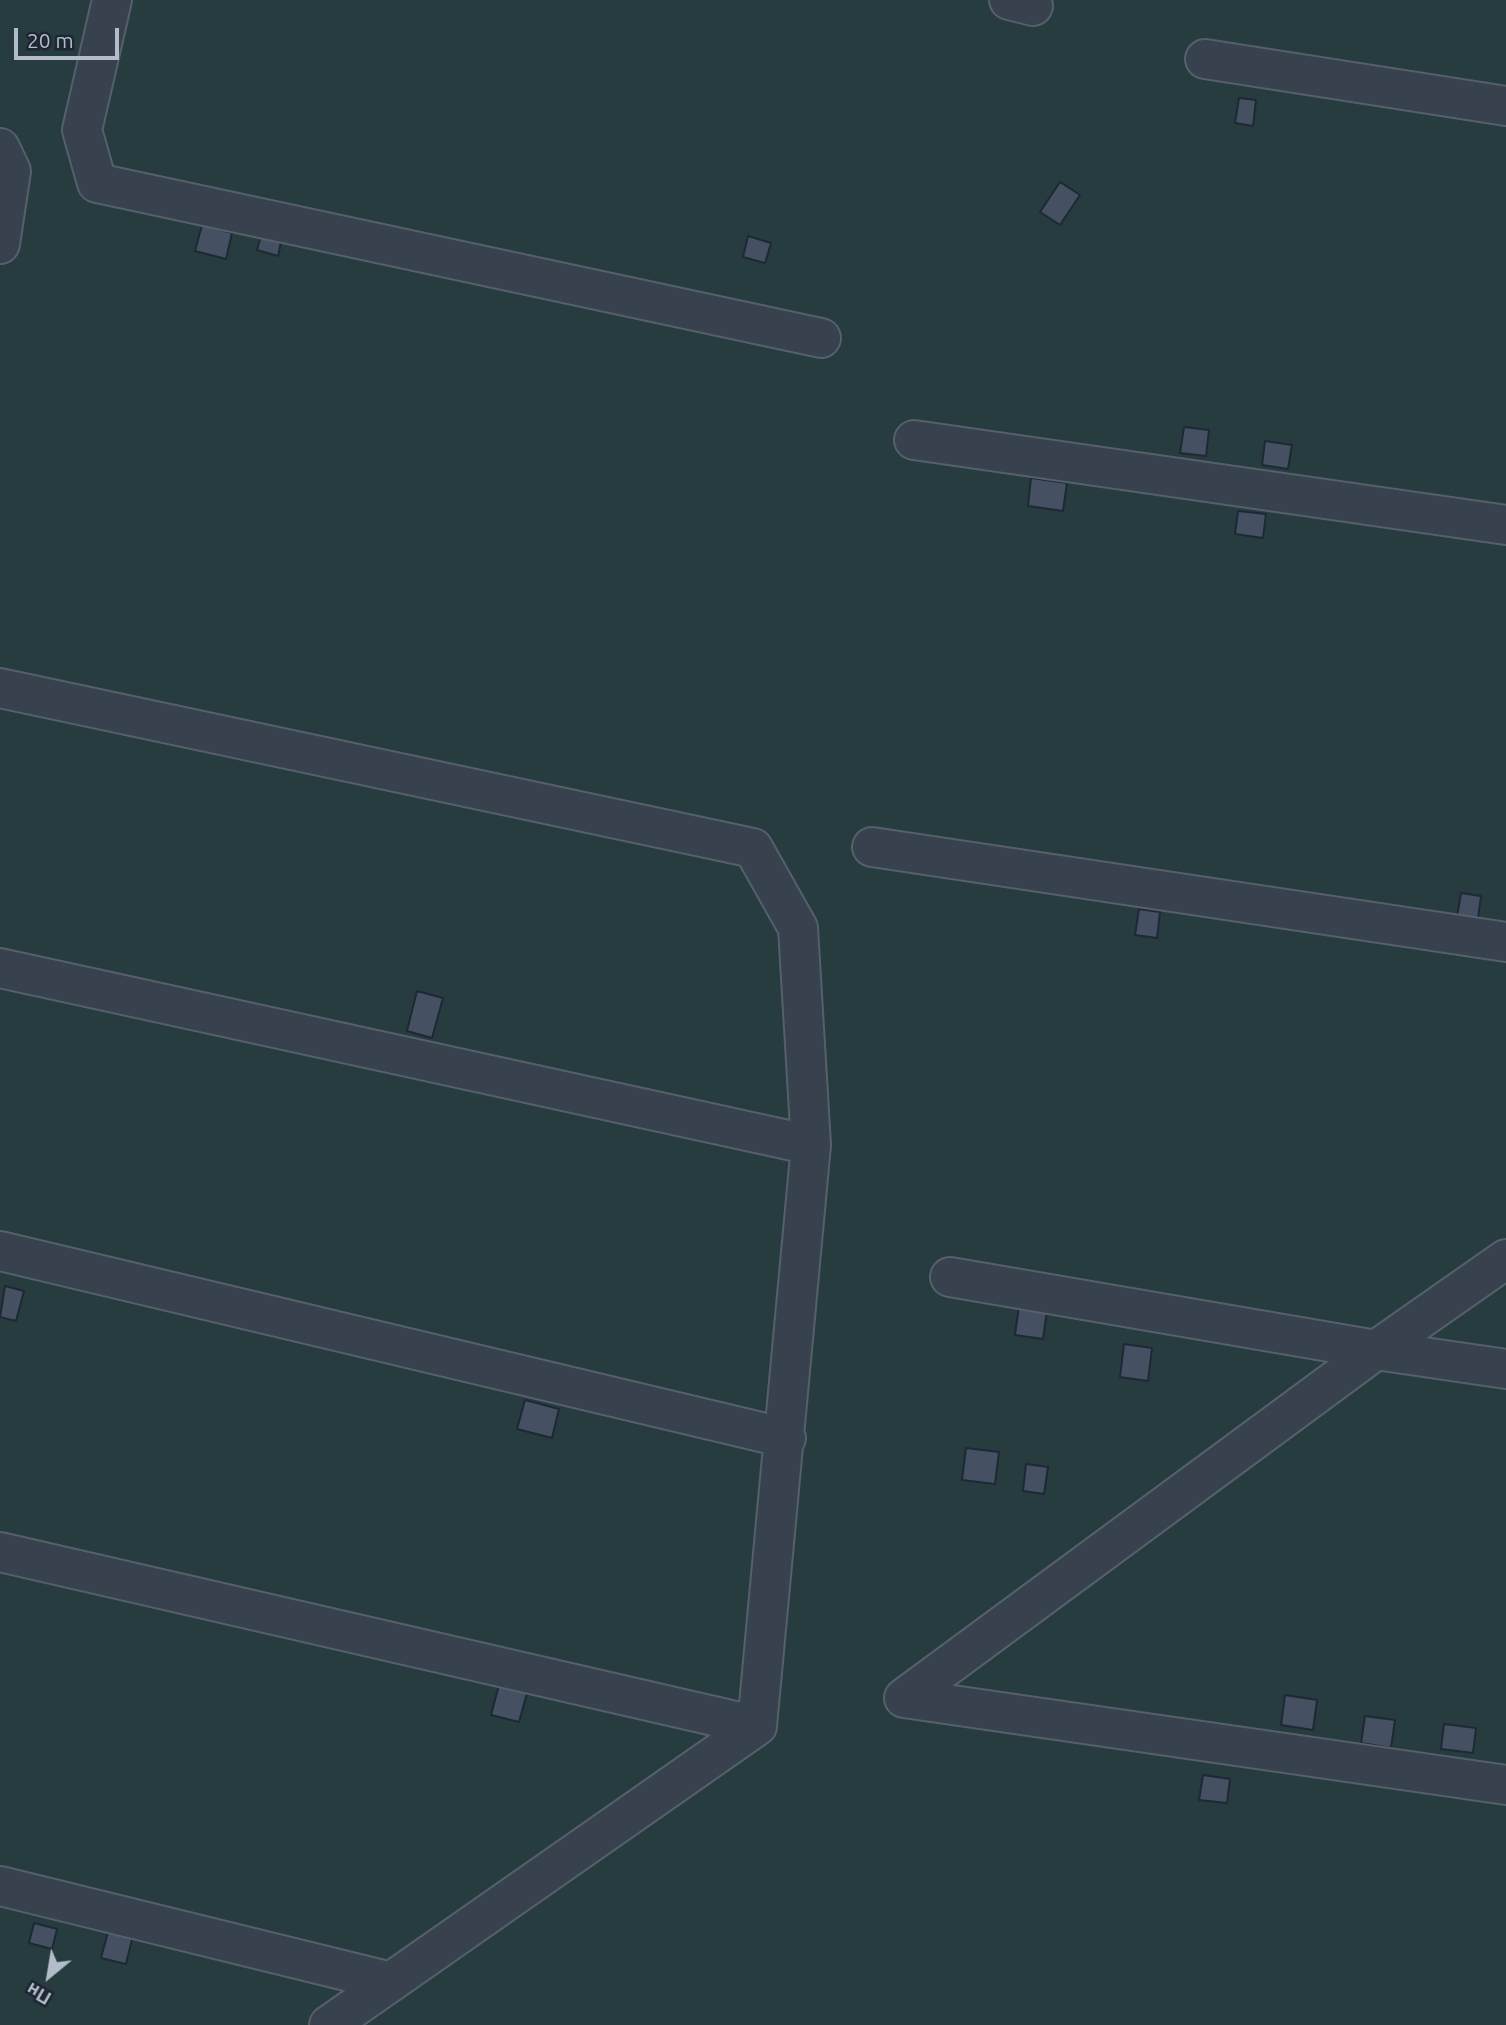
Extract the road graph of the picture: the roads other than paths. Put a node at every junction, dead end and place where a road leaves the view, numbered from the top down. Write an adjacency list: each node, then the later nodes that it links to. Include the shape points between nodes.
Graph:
1 (112, 0): 6 (lane, via 82,130 97,183)
2 (1205, 59): 3 (lane)
3 (1506, 106)
4 (0, 148): 5 (lane, via 11,171)
5 (0, 244)
6 (821, 338)
7 (914, 440): 8 (lane)
8 (1506, 525)
9 (0, 688): 13 (lane, via 753,848 798,928)
10 (872, 847): 11 (lane)
11 (1506, 942)
12 (0, 968): 13 (lane)
13 (811, 1145): 19 (lane)
14 (0, 1251): 19 (lane)
15 (1506, 1259): 17 (lane)
16 (950, 1277): 17 (lane)
17 (1376, 1350): 18 (lane); 22 (lane, via 904,1698)
18 (1506, 1369)
19 (786, 1438): 21 (lane)
20 (0, 1552): 21 (lane)
21 (757, 1726): 24 (lane)
22 (1506, 1785)
23 (0, 1886): 24 (lane)
24 (391, 1982): 25 (lane)
25 (329, 2025)

